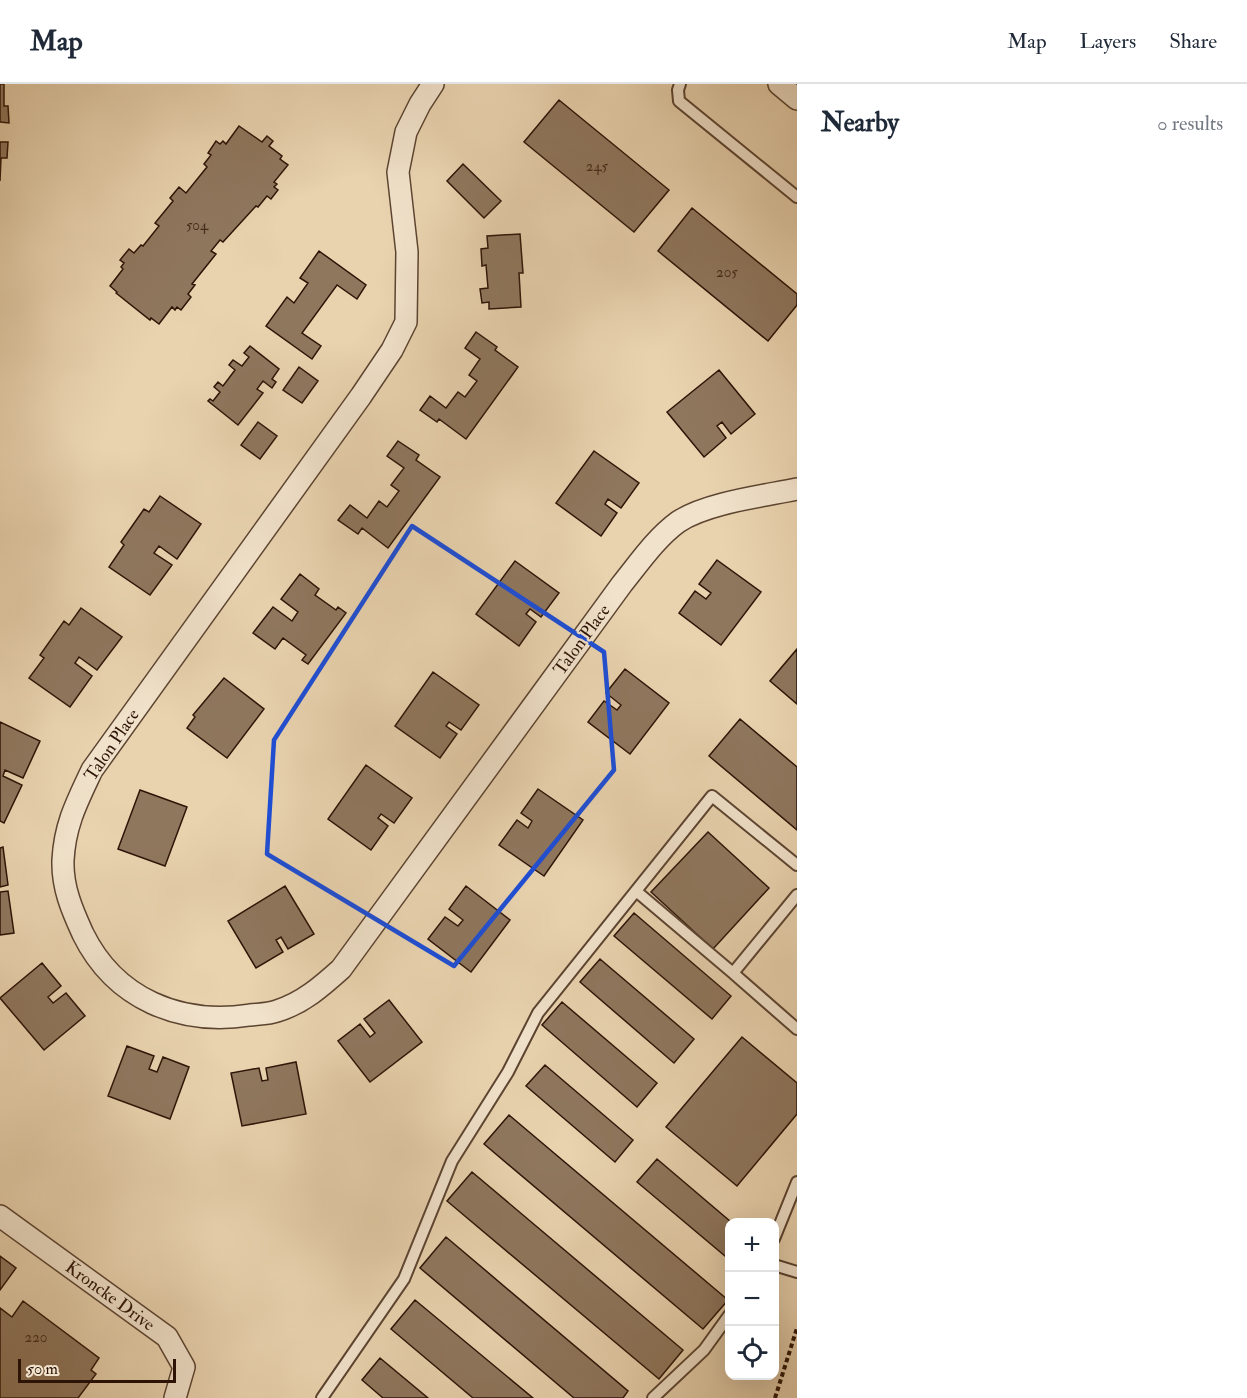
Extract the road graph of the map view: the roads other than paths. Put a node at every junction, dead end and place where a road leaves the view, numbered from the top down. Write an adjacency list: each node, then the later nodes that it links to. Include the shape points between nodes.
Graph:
1 (434, 84): 6 (street, Talon Place, via 406,132 398,172 408,252 406,322 361,396 92,770 69,819 63,861 68,903 91,950 125,988 150,1003 192,1016 233,1018 277,1011 311,995 341,969 660,537 700,511)
2 (680, 84): 5 (lane, via 679,101)
3 (779, 84): 4 (street)
4 (797, 99)
5 (797, 198)
6 (797, 489)
7 (797, 865): 8 (lane, via 712,796)
8 (636, 891): 10 (lane); 19 (lane, via 538,1013 508,1072 452,1161 404,1280)
9 (797, 895): 10 (lane)
10 (733, 973): 11 (lane)
11 (797, 1029)
12 (797, 1182): 14 (lane)
13 (0, 1216): 18 (street, Kroncke Drive, via 166,1337 184,1367)
14 (779, 1227)
15 (779, 1267): 16 (lane)
16 (797, 1272)
17 (725, 1320): 20 (lane, via 704,1350)
18 (175, 1398)
19 (322, 1398)
20 (653, 1398)

